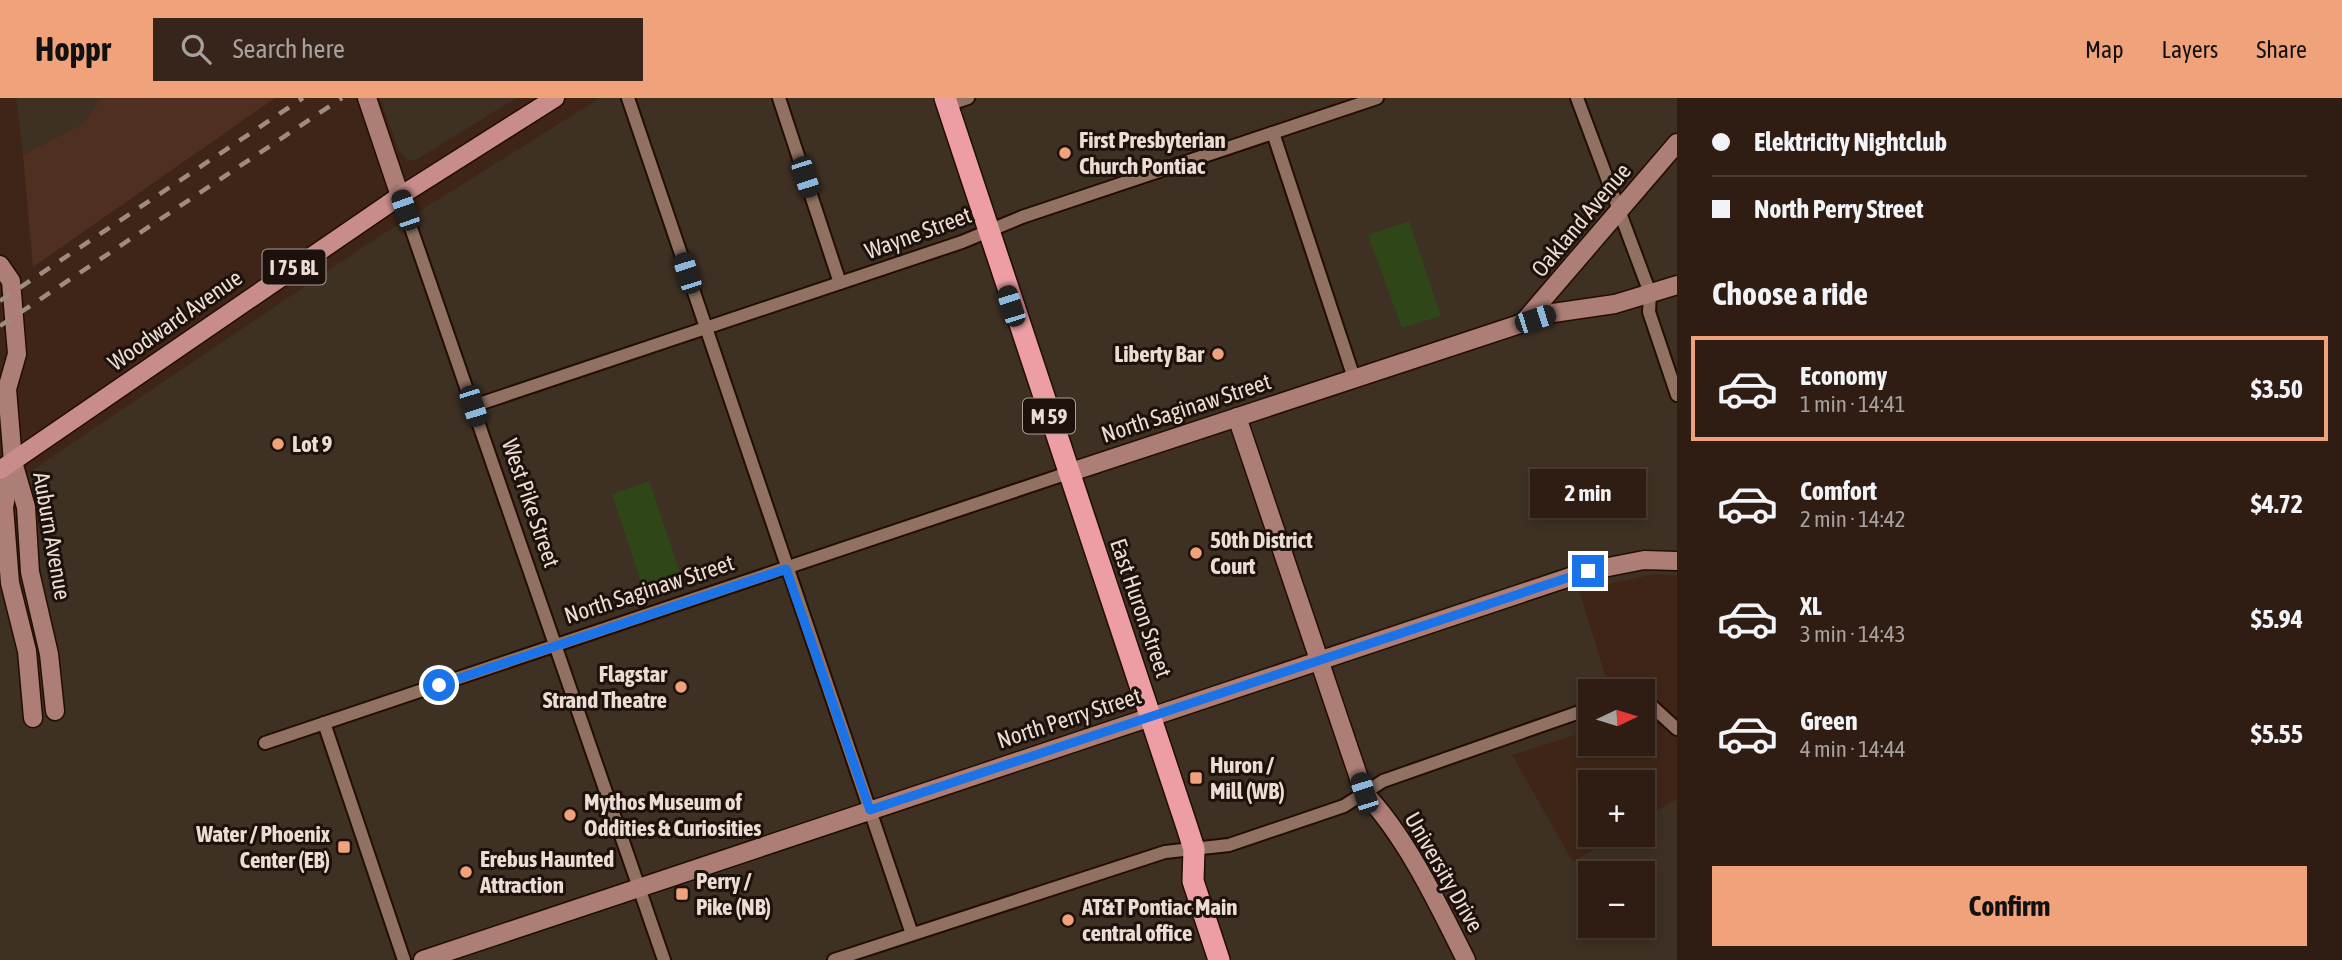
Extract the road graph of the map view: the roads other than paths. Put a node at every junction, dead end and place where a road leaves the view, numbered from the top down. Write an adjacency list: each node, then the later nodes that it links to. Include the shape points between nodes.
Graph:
1 (367, 98): 11 (street, West Pike Street)
2 (555, 98): 11 (main road, Woodward Avenue / I 75 BL)
3 (628, 98): 19 (street)
4 (779, 98): 15 (street)
5 (968, 98): 8 (street)
6 (1377, 98): 9 (street, Wayne Street)
7 (1577, 98): 12 (street)
8 (946, 102): 13 (highway, M 59)
9 (1273, 133): 13 (street, Wayne Street); 20 (street)
10 (1677, 143): 12 (street, Oakland Avenue)
11 (400, 195): 23 (street, West Pike Street); 25 (main road, Woodward Avenue / I 75 BL)
12 (1619, 212): 17 (street); 18 (street, Oakland Avenue, via 1542,304)
13 (987, 231): 15 (street, Wayne Street); 26 (highway, M 59)
14 (0, 265): 21 (street, via 11,281 17,354)
15 (839, 283): 19 (street, Wayne Street)
16 (1677, 285): 17 (street, North Saginaw Street)
17 (1650, 293): 18 (street, North Saginaw Street); 22 (street, via 1650,312)
18 (1518, 325): 20 (street, North Saginaw Street)
19 (705, 328): 23 (street, Wayne Street); 28 (street)
20 (1354, 379): 24 (street, North Saginaw Street)
21 (4, 383): 25 (street)
22 (1677, 395)
23 (473, 406): 29 (street, West Pike Street)
24 (1237, 417): 26 (street, North Saginaw Street); 30 (street, University Drive)
25 (6, 466): 32 (street, Auburn Avenue, via 26,507 30,572 49,654); 35 (street, Auburn Avenue, via 9,570 27,651)
26 (1069, 473): 28 (street, North Saginaw Street); 34 (highway, East Huron Street / M 59)
27 (1677, 561): 30 (street, North Perry Street, via 1644,561 1588,571)
28 (786, 569): 29 (street, North Saginaw Street); 40 (street)
29 (555, 646): 36 (street, North Saginaw Street); 42 (street, West Pike Street)
30 (1319, 660): 34 (street, North Perry Street); 39 (street, University Drive)
31 (1656, 710): 37 (street)
32 (55, 711)
33 (1578, 713): 39 (street, via 1383,781)
34 (1150, 716): 40 (street, North Perry Street); 41 (highway, East Huron Street / M 59)
35 (33, 718)
36 (324, 723): 38 (street, North Saginaw Street); 44 (street)
37 (1677, 729)
38 (265, 743)
39 (1364, 793): 41 (street, via 1344,806 1229,845); 49 (street, University Drive, via 1378,807 1440,907)
40 (870, 810): 42 (street, North Perry Street); 43 (street)
41 (1194, 849): 43 (street, via 1165,852); 48 (highway, East Huron Street / M 59, via 1194,881)
42 (640, 888): 45 (street, North Perry Street); 46 (street, West Pike Street)
43 (912, 934): 47 (street)
44 (404, 960)
45 (423, 960)
46 (664, 960)
47 (834, 960)
48 (1219, 960)
49 (1466, 960)

